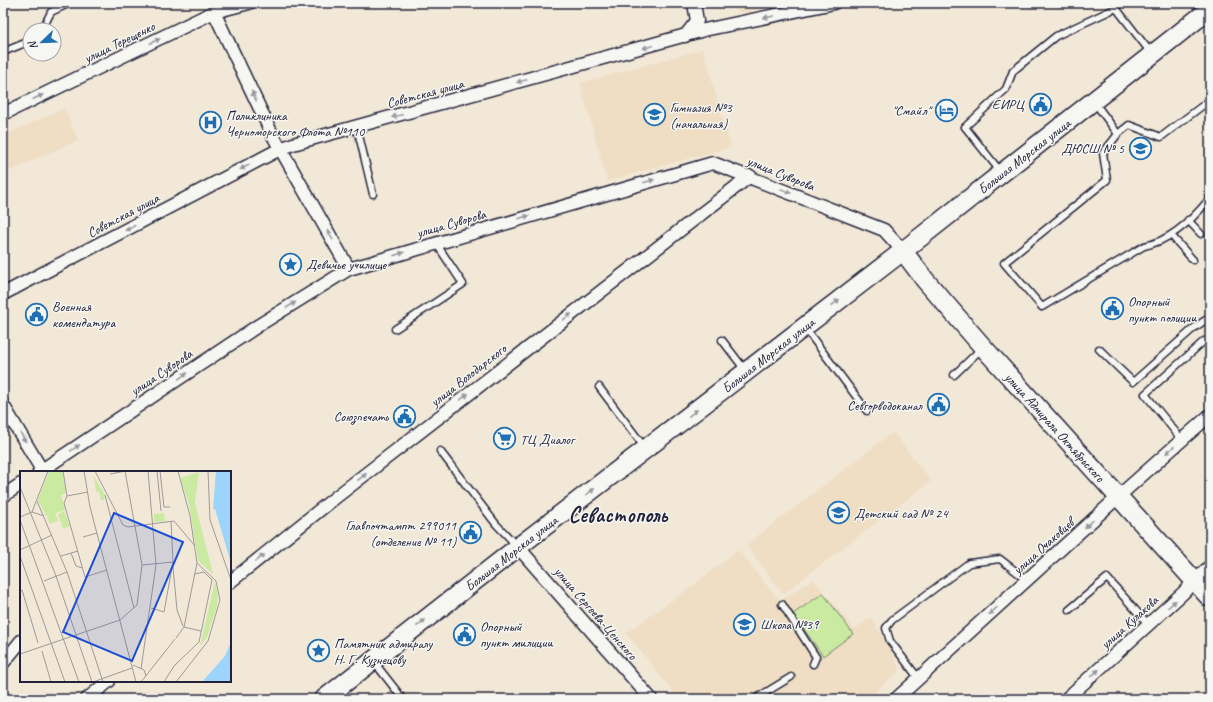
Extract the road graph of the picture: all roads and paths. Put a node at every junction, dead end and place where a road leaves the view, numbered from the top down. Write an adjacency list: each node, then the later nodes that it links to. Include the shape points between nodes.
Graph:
1 (70, 3): 8 (lane, via 51,12)
2 (230, 3): 7 (street)
3 (249, 3): 7 (street, улица Терещенко)
4 (694, 3): 9 (street, via 697,21)
5 (834, 3): 9 (street, Советская улица, one-way to 9)
6 (1210, 9): 12 (main road, Большая Морская улица)
7 (214, 12): 15 (street, улица Терещенко, one-way to 7); 18 (street, one-way to 7)
8 (46, 22)
9 (685, 36): 16 (street, Советская улица, one-way to 16)
10 (22, 44): 11 (lane)
11 (3, 52)
12 (1152, 54): 14 (main road, Большая Морская улица); 19 (lane, via 1116,8 1056,36 1013,71 1006,89 965,127)
13 (1210, 100): 17 (lane, via 1161,137 1129,125)
14 (1093, 101): 17 (lane); 19 (main road, Большая Морская улица)
15 (3, 114)
16 (357, 127): 18 (street, Советская улица); 21 (lane)
17 (1118, 134): 25 (lane, via 1104,153 1107,180 1004,263 1042,307 1144,246 1157,243)
18 (280, 149): 29 (street, one-way to 18); 30 (street, Советская улица, one-way to 30)
19 (1002, 173): 27 (main road, Большая Морская улица)
20 (750, 176): 26 (street, улица Суворова, one-way to 20, via 713,163); 27 (street, улица Суворова, one-way to 27, via 884,230); 54 (street, улица Володарского, one-way to 20)
21 (373, 194)
22 (1210, 198): 23 (lane)
23 (1188, 220): 24 (lane); 25 (lane)
24 (1200, 234)
25 (1170, 235): 28 (lane)
26 (436, 243): 29 (street, улица Суворова, one-way to 26); 33 (lane, via 463,284)
27 (904, 251): 32 (main road, Большая Морская улица, one-way to 27); 36 (main road, улица Адмирала Октябрьского, via 925,280)
28 (1193, 260)
29 (349, 269): 47 (street, улица Суворова, one-way to 29, via 259,325)
30 (3, 294)
31 (1210, 317): 37 (lane, via 1133,382)
32 (804, 326): 38 (main road, Большая Морская улица); 42 (lane)
33 (395, 329)
34 (722, 340): 38 (lane)
35 (1204, 341): 44 (lane, via 1145,394)
36 (983, 347): 39 (lane); 50 (main road, улица Адмирала Октябрьского)
37 (1099, 349)
38 (746, 372): 45 (main road, Большая Морская улица, one-way to 38)
39 (954, 375)
40 (599, 387): 45 (lane)
41 (3, 405): 47 (street, one-way to 47)
42 (867, 411)
43 (1210, 415): 44 (street, улица Очаковцев)
44 (1182, 440): 50 (street, улица Очаковцев, one-way to 50)
45 (646, 449): 51 (main road, Большая Морская улица, one-way to 45)
46 (440, 451): 51 (lane, via 496,524)
47 (41, 471)
48 (20, 485): 49 (street)
49 (3, 496)
50 (1118, 497): 53 (street, улица Очаковцев, one-way to 53); 55 (main road, улица Адмирала Октябрьского)
51 (518, 547): 61 (main road, Большая Морская улица, one-way to 51); 71 (street, улица Сергеева-Ценского)
52 (1210, 566): 55 (street, улица Кулакова)
53 (1027, 580): 65 (street, улица Очаковцев, one-way to 65); 65 (lane, via 1000,559 970,562 892,620 886,628 890,641)
54 (231, 581)
55 (1194, 582): 56 (main road, улица Адмирала Октябрьского); 59 (street, улица Кулакова, one-way to 55)
56 (1210, 598)
57 (782, 604): 63 (lane, via 816,657)
58 (1069, 610): 59 (lane, via 1107,578)
59 (1149, 625): 73 (street, улица Кулакова, one-way to 59)
60 (20, 642): 62 (street)
61 (373, 661): 69 (main road, Большая Морская улица); 70 (lane)
62 (3, 663)
63 (813, 664)
64 (791, 677): 72 (lane)
65 (919, 679): 67 (street, улица Очаковцев)
66 (108, 682): 68 (street)
67 (898, 698)
68 (87, 699)
69 (324, 699)
70 (403, 699)
71 (651, 699)
72 (755, 699)
73 (1066, 699)

